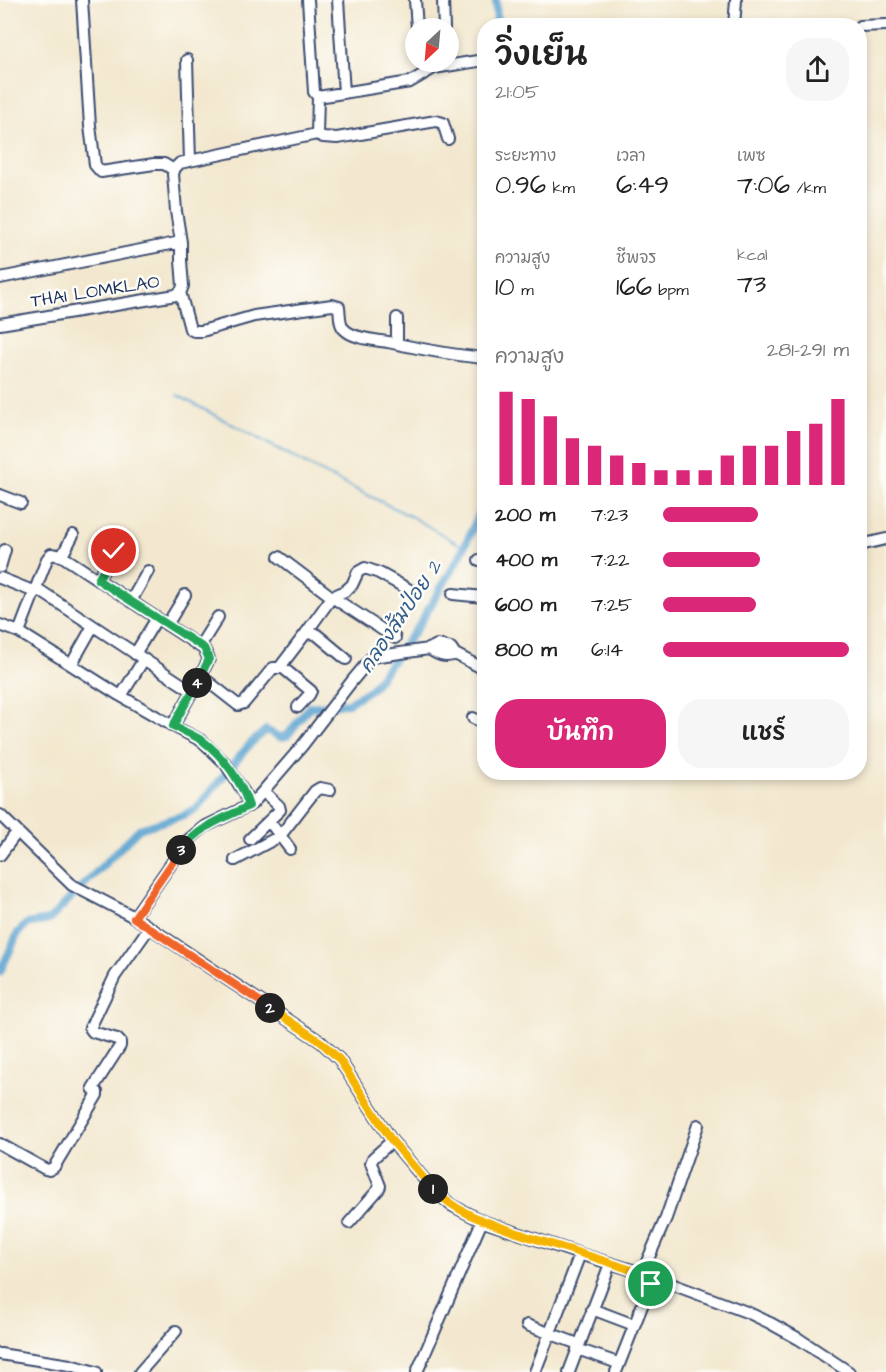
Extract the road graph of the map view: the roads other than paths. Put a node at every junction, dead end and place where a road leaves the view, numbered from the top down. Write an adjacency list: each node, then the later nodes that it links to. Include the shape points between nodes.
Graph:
1 (82, 0): 23 (street, via 90,126 98,170 154,164)
2 (309, 0): 19 (street, via 314,92)
3 (338, 0): 18 (street)
4 (415, 0): 7 (street)
5 (443, 0): 8 (street)
6 (736, 0): 9 (street)
7 (416, 18)
8 (444, 18)
9 (735, 18)
10 (886, 25): 11 (street)
11 (867, 26)
12 (187, 60): 22 (street)
13 (477, 61): 14 (street)
14 (459, 62)
15 (421, 72): 17 (street)
16 (427, 72): 17 (street)
17 (421, 75): 18 (street, via 410,82)
18 (344, 93): 19 (street)
19 (318, 97): 20 (street)
20 (317, 134): 21 (street, via 337,138 436,121 444,123); 22 (street)
21 (448, 139)
22 (190, 161): 23 (street)
23 (174, 170): 24 (street, THAI LOMKLAO)
24 (182, 242): 25 (street); 26 (street, THAI LOMKLAO)
25 (0, 278)
26 (180, 292): 28 (street, THAI LOMKLAO); 29 (street, via 190,329 194,331 254,316 332,305 339,307 345,331)
27 (397, 318): 29 (street)
28 (0, 324)
29 (397, 344): 30 (street)
30 (477, 357)
31 (0, 495): 32 (street)
32 (21, 503)
33 (73, 535): 38 (street)
34 (886, 539): 35 (street)
35 (867, 544)
36 (6, 550): 40 (street)
37 (114, 551): 43 (street)
38 (62, 556): 43 (street); 45 (street, via 51,554 47,559)
39 (279, 557): 49 (street)
40 (0, 567)
41 (148, 571): 50 (street)
42 (0, 578): 45 (street)
43 (98, 580): 50 (street)
44 (408, 589): 49 (street, via 364,568 352,585)
45 (36, 590): 55 (street); 56 (street)
46 (453, 594): 48 (street)
47 (185, 595): 54 (street)
48 (477, 596)
49 (332, 597): 57 (street); 58 (street)
50 (131, 601): 52 (street)
51 (218, 617): 59 (street)
52 (157, 618): 54 (street); 60 (street)
53 (0, 625): 56 (street)
54 (167, 625): 59 (street)
55 (93, 626): 60 (street); 62 (street)
56 (19, 632): 62 (street)
57 (306, 633): 61 (street, via 316,634); 64 (street)
58 (395, 638)
59 (200, 646): 65 (street, via 209,659)
60 (140, 657): 66 (street); 67 (street)
61 (346, 658)
62 (71, 665): 67 (street)
63 (477, 666): 73 (street, via 454,654 451,648 438,645 372,657)
64 (280, 668): 65 (street, via 273,668 238,705 206,680); 68 (street, via 310,691)
65 (199, 679): 66 (street)
66 (192, 692): 71 (street)
67 (121, 696): 71 (street)
68 (298, 707)
69 (473, 718): 70 (street)
70 (477, 720)
71 (173, 726): 74 (street, via 202,741 225,763)
72 (330, 790): 78 (street, via 315,791)
73 (264, 792): 74 (street); 76 (street, via 280,810)
74 (249, 806): 83 (street, via 204,827 188,841)
75 (0, 815): 77 (street)
76 (269, 821): 78 (street); 79 (street)
77 (17, 832): 81 (street); 83 (street, via 77,888)
78 (280, 836): 80 (street); 82 (street)
79 (250, 839)
80 (290, 849)
81 (0, 855)
82 (235, 860)
83 (134, 918): 84 (street)
84 (149, 928): 86 (street, via 321,1042 339,1059); 87 (street, via 115,976 90,1028 117,1039 120,1046 93,1088 97,1095 54,1167 45,1169)
85 (698, 1125): 92 (street)
86 (392, 1141): 88 (street, via 440,1196); 89 (street, via 371,1163 378,1190)
87 (0, 1144)
88 (482, 1221): 90 (street); 104 (street)
89 (349, 1223)
90 (580, 1254): 91 (street); 98 (street)
91 (610, 1264): 92 (street); 94 (street)
92 (642, 1273): 93 (street)
93 (653, 1278): 101 (street); 107 (street, via 770,1323)
94 (592, 1309): 95 (street); 99 (street)
95 (629, 1323)
96 (527, 1325): 98 (street)
97 (176, 1331): 103 (street)
98 (549, 1333): 99 (street); 105 (street)
99 (575, 1346): 101 (street); 106 (street)
100 (0, 1354): 102 (street)
101 (616, 1367)
102 (96, 1372)
103 (140, 1372)
104 (417, 1372)
105 (535, 1372)
106 (569, 1372)
107 (849, 1372)

